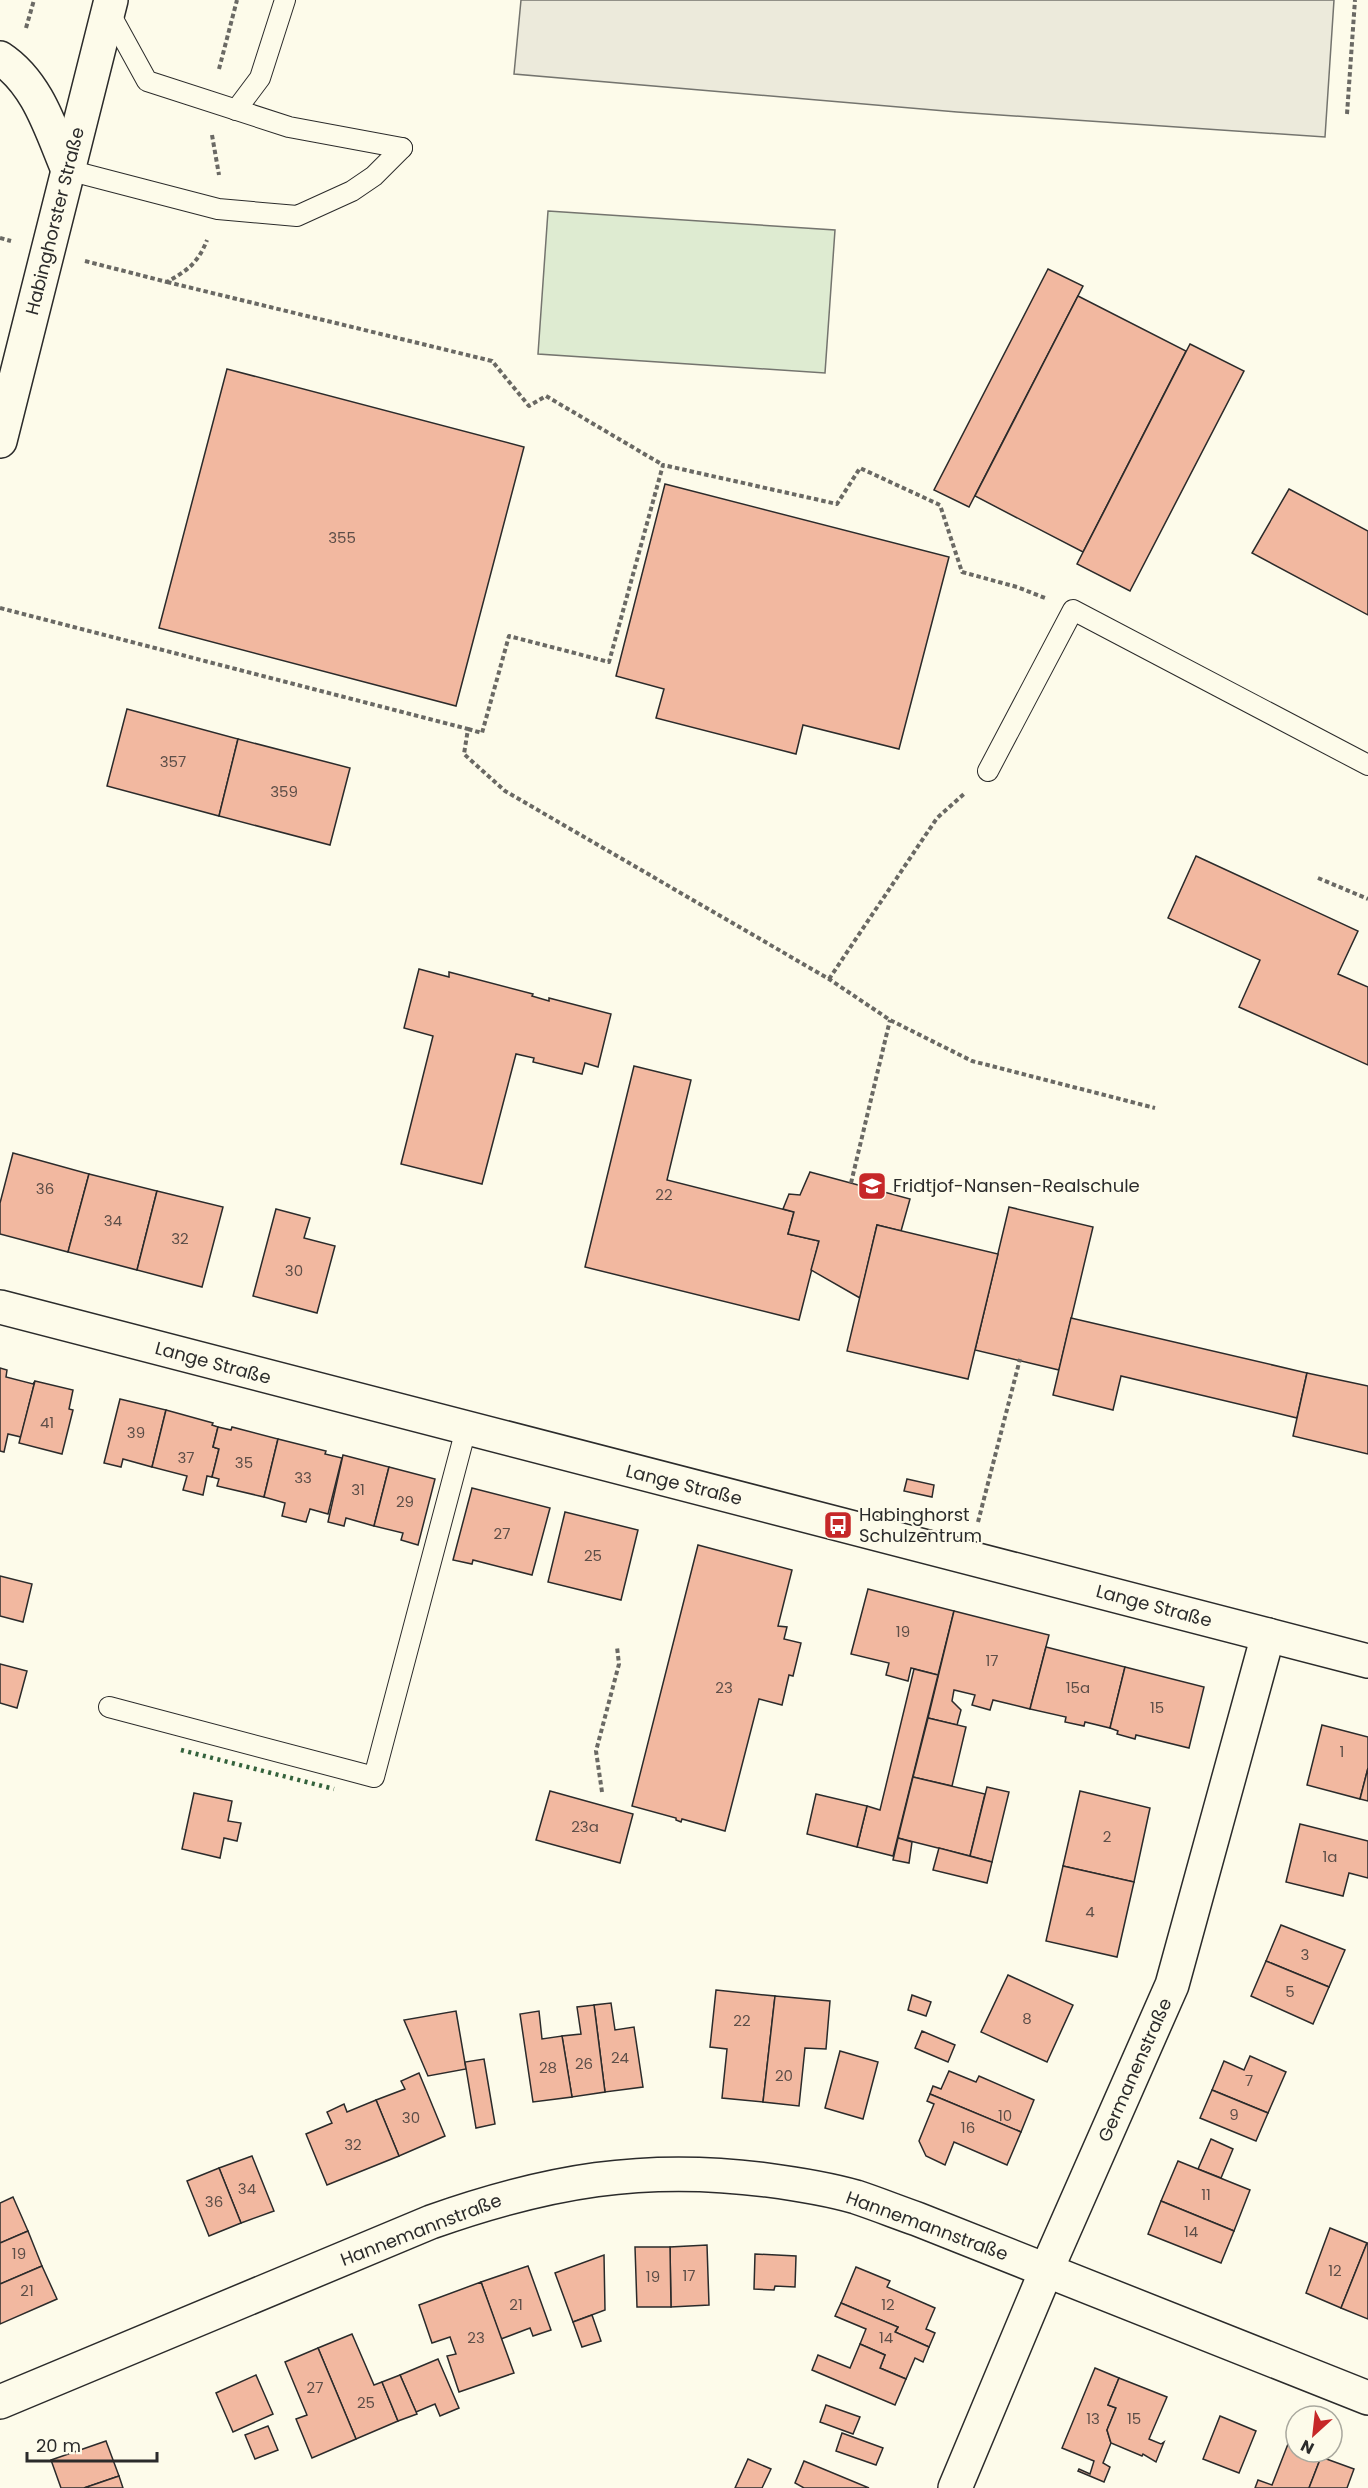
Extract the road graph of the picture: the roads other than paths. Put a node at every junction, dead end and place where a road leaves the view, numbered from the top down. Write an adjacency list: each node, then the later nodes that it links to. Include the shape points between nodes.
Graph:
1 (285, 0): 4 (lane, via 260,78)
2 (109, 5): 4 (lane, via 147,81); 5 (street, Habinghorster Straße)
3 (0, 58): 5 (street, via 40,103)
4 (236, 110): 5 (lane, via 289,127 402,148 352,191 297,216 218,209)
5 (68, 170): 6 (street, Habinghorster Straße)
6 (0, 441)
7 (1368, 765): 8 (lane, via 1073,609)
8 (988, 771)
9 (0, 1307): 10 (street, Lange Straße)
10 (466, 1429): 11 (street, Lange Straße); 13 (lane, via 374,1777)
11 (1268, 1635): 12 (street, Lange Straße); 14 (street, Germanenstraße, via 1172,1984)
12 (1368, 1661)
13 (109, 1707)
14 (1046, 2271): 15 (street, Hannemannstraße); 16 (street, Hannemannstraße, via 855,2197 724,2174 623,2176 557,2185 493,2200 431,2222); 17 (street, Germanenstraße)
15 (1368, 2398)
16 (0, 2402)
17 (955, 2488)

